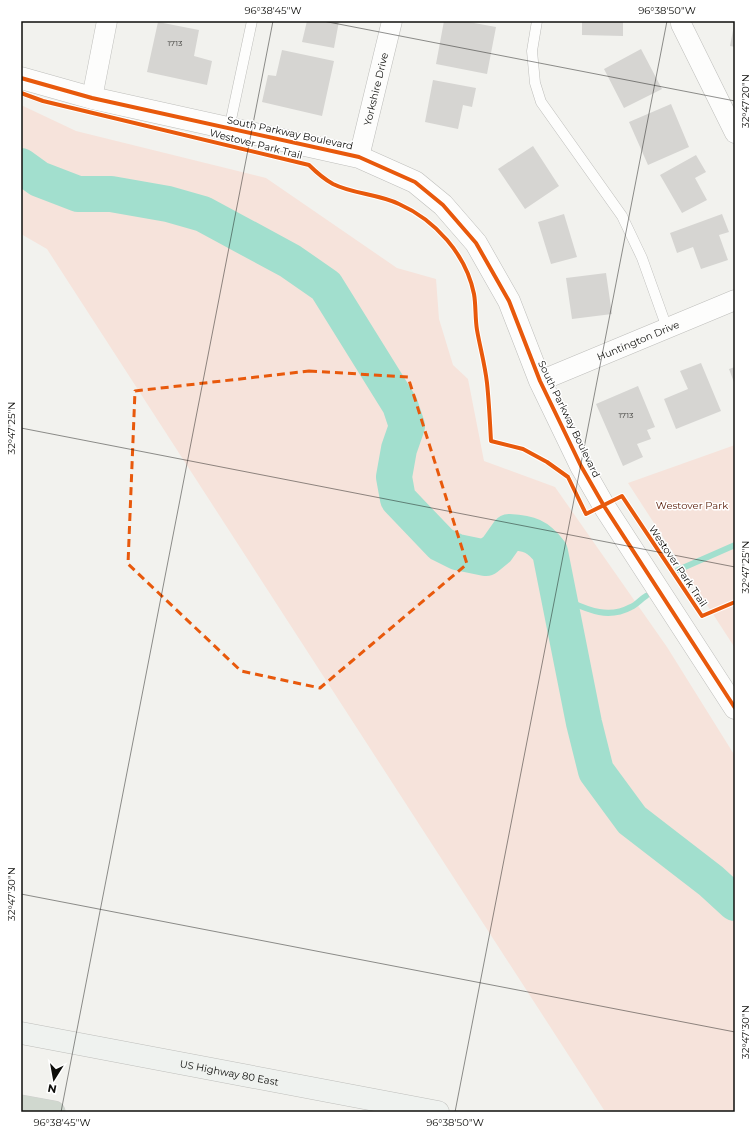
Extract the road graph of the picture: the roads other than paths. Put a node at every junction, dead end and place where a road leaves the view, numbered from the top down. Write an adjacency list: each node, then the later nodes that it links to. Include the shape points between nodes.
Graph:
1 (107, 21): 7 (street)
2 (252, 21): 8 (lane)
3 (392, 21): 10 (street, Yorkshire Drive)
4 (537, 21): 12 (lane, via 532,51 535,83 541,102 622,216 642,258)
5 (681, 21): 9 (street)
6 (21, 78): 7 (street, South Parkway Boulevard)
7 (92, 98): 8 (street, South Parkway Boulevard)
8 (229, 128): 10 (street, South Parkway Boulevard)
9 (735, 133)
10 (359, 157): 13 (street, South Parkway Boulevard, via 415,182 444,205 476,243 509,301)
11 (735, 300): 12 (street, Huntington Drive)
12 (667, 328): 13 (street, Huntington Drive)
13 (540, 381): 14 (street, South Parkway Boulevard, via 604,506)
14 (735, 708)
15 (21, 1033): 18 (main road, US Highway 80 East)
16 (21, 1106): 17 (highway)
17 (54, 1112)
18 (438, 1112)

